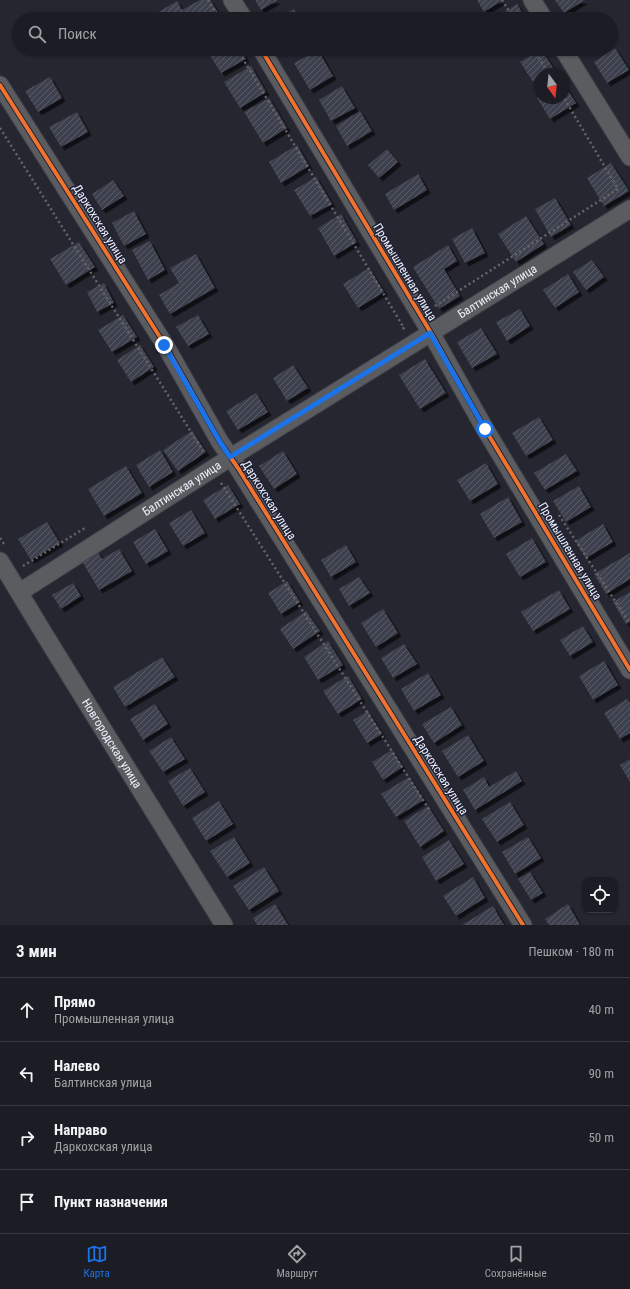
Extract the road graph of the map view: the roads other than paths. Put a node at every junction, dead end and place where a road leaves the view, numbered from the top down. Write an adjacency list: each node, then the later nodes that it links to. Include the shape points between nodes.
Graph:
1 (232, 0): 3 (street)
2 (532, 0): 4 (street)
3 (240, 12)
4 (540, 12)
5 (265, 56): 10 (street, Промышленная улица)
6 (567, 56): 8 (street)
7 (0, 85): 11 (street, Даркохская улица, via 164,345)
8 (630, 158)
9 (630, 209): 10 (street, Балтинская улица)
10 (430, 333): 11 (street, Балтинская улица); 14 (street, Промышленная улица)
11 (230, 457): 13 (street, Балтинская улица); 16 (street, Даркохская улица)
12 (0, 561): 13 (street, Новгородская улица)
13 (20, 592): 15 (street, Новгородская улица)
14 (630, 670)
15 (224, 925)
16 (523, 925)

